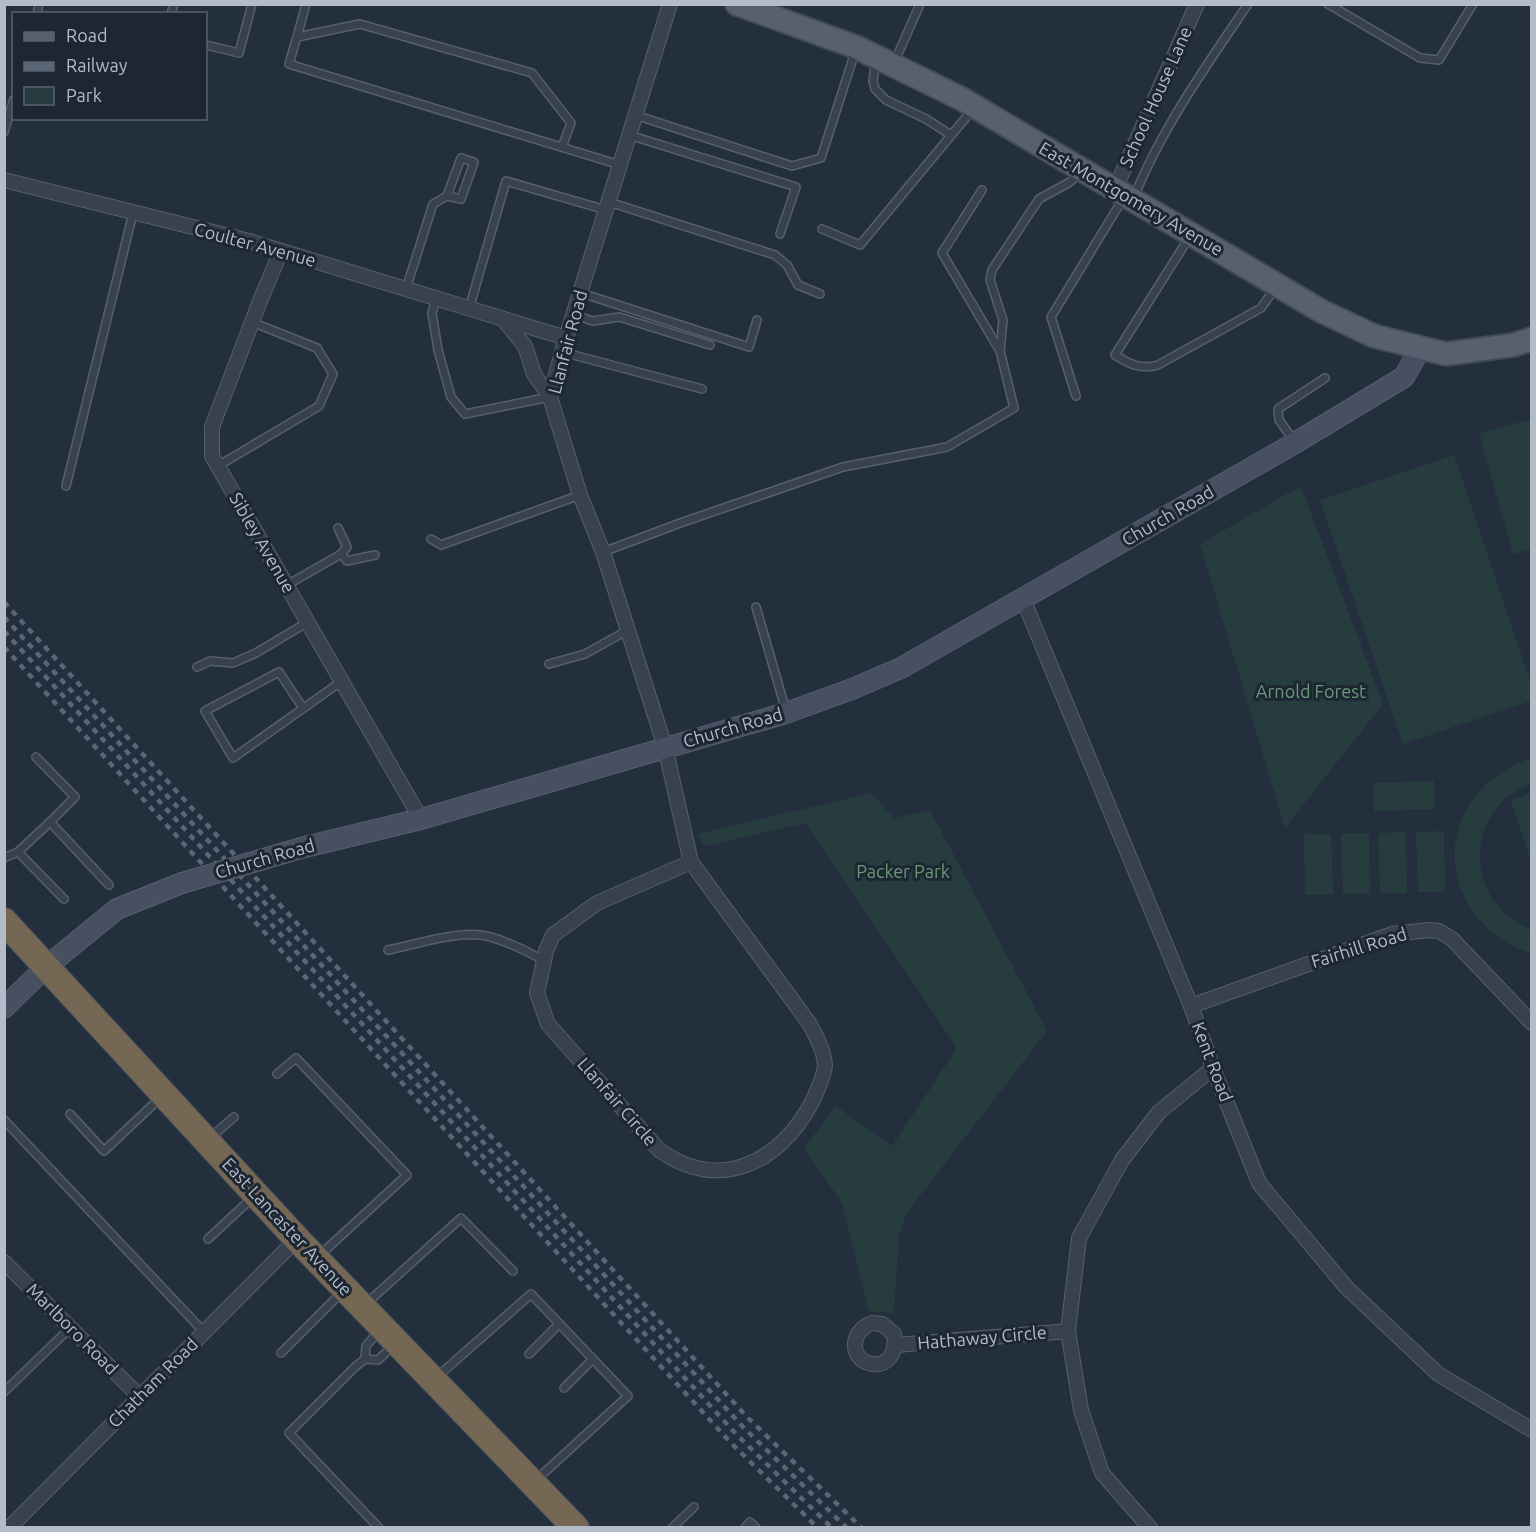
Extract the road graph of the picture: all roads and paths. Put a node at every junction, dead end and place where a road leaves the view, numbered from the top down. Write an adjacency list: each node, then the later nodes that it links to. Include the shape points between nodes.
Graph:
1 (252, 4): 11 (lane, via 239,53)
2 (306, 4): 10 (lane)
3 (670, 4): 16 (street, Llanfair Road)
4 (737, 4): 12 (main road, East Montgomery Avenue)
5 (920, 4): 13 (lane)
6 (1197, 4): 25 (street, School House Lane)
7 (1248, 4): 25 (lane)
8 (1328, 4): 9 (lane, via 1420,58 1439,60)
9 (1473, 4)
10 (297, 37): 20 (lane, via 289,64); 20 (lane, via 360,24 532,73 571,123)
11 (207, 45)
12 (856, 47): 13 (main road, East Montgomery Avenue); 16 (lane, via 821,158 792,166)
13 (885, 61): 15 (main road, East Montgomery Avenue); 19 (lane, via 873,81 875,89 886,100)
14 (12, 106): 17 (lane)
15 (975, 107): 19 (lane); 22 (main road, East Montgomery Avenue)
16 (635, 115): 18 (street, Llanfair Road)
17 (4, 132)
18 (629, 135): 21 (street, Llanfair Road); 30 (lane, via 796,187)
19 (951, 135): 29 (lane, via 860,245)
20 (562, 147): 21 (lane)
21 (620, 165): 27 (street, Llanfair Road)
22 (1081, 170): 25 (main road, East Montgomery Avenue); 47 (lane, via 1070,182 1039,199 992,270 990,280 1003,320)
23 (4, 180): 28 (street, Coulter Avenue)
24 (982, 190): 47 (lane, via 942,253)
25 (1124, 194): 31 (main road, East Montgomery Avenue); 52 (lane, via 1051,317)
26 (447, 195): 26 (lane, via 461,158 474,162 461,199); 34 (lane, via 434,204)
27 (608, 206): 35 (street, Llanfair Road); 36 (lane, via 775,255 787,265 798,285); 38 (lane, via 506,181)
28 (133, 213): 32 (street, Coulter Avenue); 55 (lane)
29 (822, 229)
30 (780, 234)
31 (1191, 234): 33 (main road, East Montgomery Avenue); 33 (lane, via 1115,355 1127,363 1145,369 1158,365 1262,308)
32 (281, 250): 34 (street, Coulter Avenue); 42 (street, Sibley Avenue)
33 (1278, 285): 46 (main road, East Montgomery Avenue, via 1374,336)
34 (406, 289): 37 (street, Coulter Avenue)
35 (581, 293): 39 (street, Llanfair Road); 41 (lane, via 749,346)
36 (820, 294)
37 (436, 299): 38 (street, Coulter Avenue); 51 (lane, via 432,313 438,350 451,397 465,414)
38 (469, 309): 40 (street, Coulter Avenue)
39 (574, 315): 43 (street, Llanfair Road); 45 (lane, via 593,321 619,317)
40 (503, 319): 43 (street, Coulter Avenue); 51 (street, via 525,346 534,374)
41 (757, 320)
42 (252, 322): 54 (street, Sibley Avenue, via 212,427 212,456); 54 (lane, via 317,348 333,374 319,406)
43 (566, 338): 48 (street, Llanfair Road)
44 (1532, 339): 46 (main road, East Montgomery Avenue, via 1446,354)
45 (710, 345)
46 (1420, 349): 53 (street, Church Road, via 1404,377)
47 (1000, 351): 59 (lane, via 1014,408 947,447 843,467)
48 (562, 352): 50 (lane); 51 (street, Llanfair Road)
49 (1325, 378): 53 (lane, via 1278,409 1279,420)
50 (702, 389)
51 (550, 396): 56 (street, Llanfair Road)
52 (1076, 396)
53 (1295, 443): 63 (street, Church Road)
54 (218, 466): 62 (street, Sibley Avenue)
55 (66, 486)
56 (580, 495): 58 (lane, via 441,544); 59 (street, Llanfair Road)
57 (338, 528): 60 (lane, via 347,547)
58 (431, 539)
59 (603, 552): 66 (street, Llanfair Road)
60 (341, 554): 61 (lane, via 347,561); 62 (lane)
61 (375, 555)
62 (287, 586): 65 (street, Sibley Avenue)
63 (1023, 599): 71 (street, Church Road, via 901,668); 85 (street, Kent Road)
64 (756, 607): 71 (lane)
65 (308, 622): 68 (lane, via 233,663 210,661); 69 (street, Sibley Avenue)
66 (628, 630): 67 (lane, via 585,654); 72 (street, Llanfair Road)
67 (549, 664)
68 (197, 667)
69 (342, 681): 70 (lane); 74 (street, Sibley Avenue)
70 (303, 708): 70 (lane, via 233,758 205,711 279,672)
71 (786, 713): 72 (street, Church Road)
72 (665, 747): 74 (street, Church Road); 78 (street, Llanfair Circle)
73 (36, 757): 75 (lane, via 75,797)
74 (421, 819): 84 (street, Church Road, bridge, via 301,848 182,883 117,909)
75 (50, 822): 76 (lane); 79 (lane)
76 (18, 852): 77 (lane); 80 (lane)
77 (4, 858)
78 (691, 862): 83 (street, Llanfair Circle, via 597,903 553,935); 83 (street, Llanfair Circle, via 809,1023 820,1044 825,1068 801,1122 783,1142 752,1163 717,1172 672,1160 659,1150 548,1024 537,993)
79 (109, 885)
80 (64, 899)
81 (4, 921): 84 (highway, East Lancaster Avenue)
82 (388, 950): 83 (lane, via 480,935 526,950)
83 (544, 961)
84 (48, 966): 86 (street, Church Road); 90 (highway, East Lancaster Avenue)
85 (1191, 1006): 87 (street, Fairhill Road, via 1392,934 1429,930 1452,939); 88 (street, Kent Road)
86 (4, 1008)
87 (1532, 1023)
88 (1214, 1068): 104 (street, via 1159,1112 1122,1160 1079,1238); 116 (street, Kent Road, via 1259,1183 1346,1287 1438,1374)
89 (277, 1074): 98 (lane, via 296,1058 407,1175)
90 (164, 1094): 91 (lane, via 104,1151); 94 (highway, East Lancaster Avenue)
91 (69, 1114)
92 (234, 1117): 94 (lane)
93 (4, 1120): 105 (lane)
94 (207, 1141): 95 (highway, East Lancaster Avenue)
95 (256, 1194): 96 (lane); 97 (highway, East Lancaster Avenue)
96 (208, 1239)
97 (297, 1239): 98 (highway, East Lancaster Avenue); 105 (street, Chatham Road)
98 (316, 1259): 101 (highway, East Lancaster Avenue)
99 (6, 1265): 103 (street, Marlboro Road)
100 (513, 1271): 101 (lane, via 461,1218)
101 (354, 1298): 106 (highway, East Lancaster Avenue); 108 (lane)
102 (559, 1323): 109 (lane); 111 (lane); 112 (lane, via 531,1294)
103 (70, 1328): 114 (lane); 115 (street, Marlboro Road)
104 (1068, 1331): 107 (street, Hathaway Circle); 125 (street, via 1081,1410 1102,1473)
105 (204, 1332): 115 (street, Chatham Road)
106 (390, 1335): 110 (lane, via 366,1346); 110 (lane, via 378,1360); 112 (highway, East Lancaster Avenue)
107 (896, 1345)
108 (280, 1353)
109 (529, 1354)
110 (365, 1359): 120 (lane, via 289,1433)
111 (593, 1359): 113 (lane); 117 (lane, via 628,1396)
112 (434, 1380): 117 (highway, East Lancaster Avenue)
113 (564, 1388)
114 (4, 1392)
115 (139, 1396): 119 (street, Chatham Road)
116 (1532, 1430)
117 (533, 1483): 121 (highway, East Lancaster Avenue)
118 (694, 1507): 122 (lane)
119 (9, 1527)
120 (379, 1527)
121 (576, 1527)
122 (672, 1527)
123 (745, 1527): 124 (lane, via 750,1522)
124 (756, 1527)
125 (1150, 1527)

